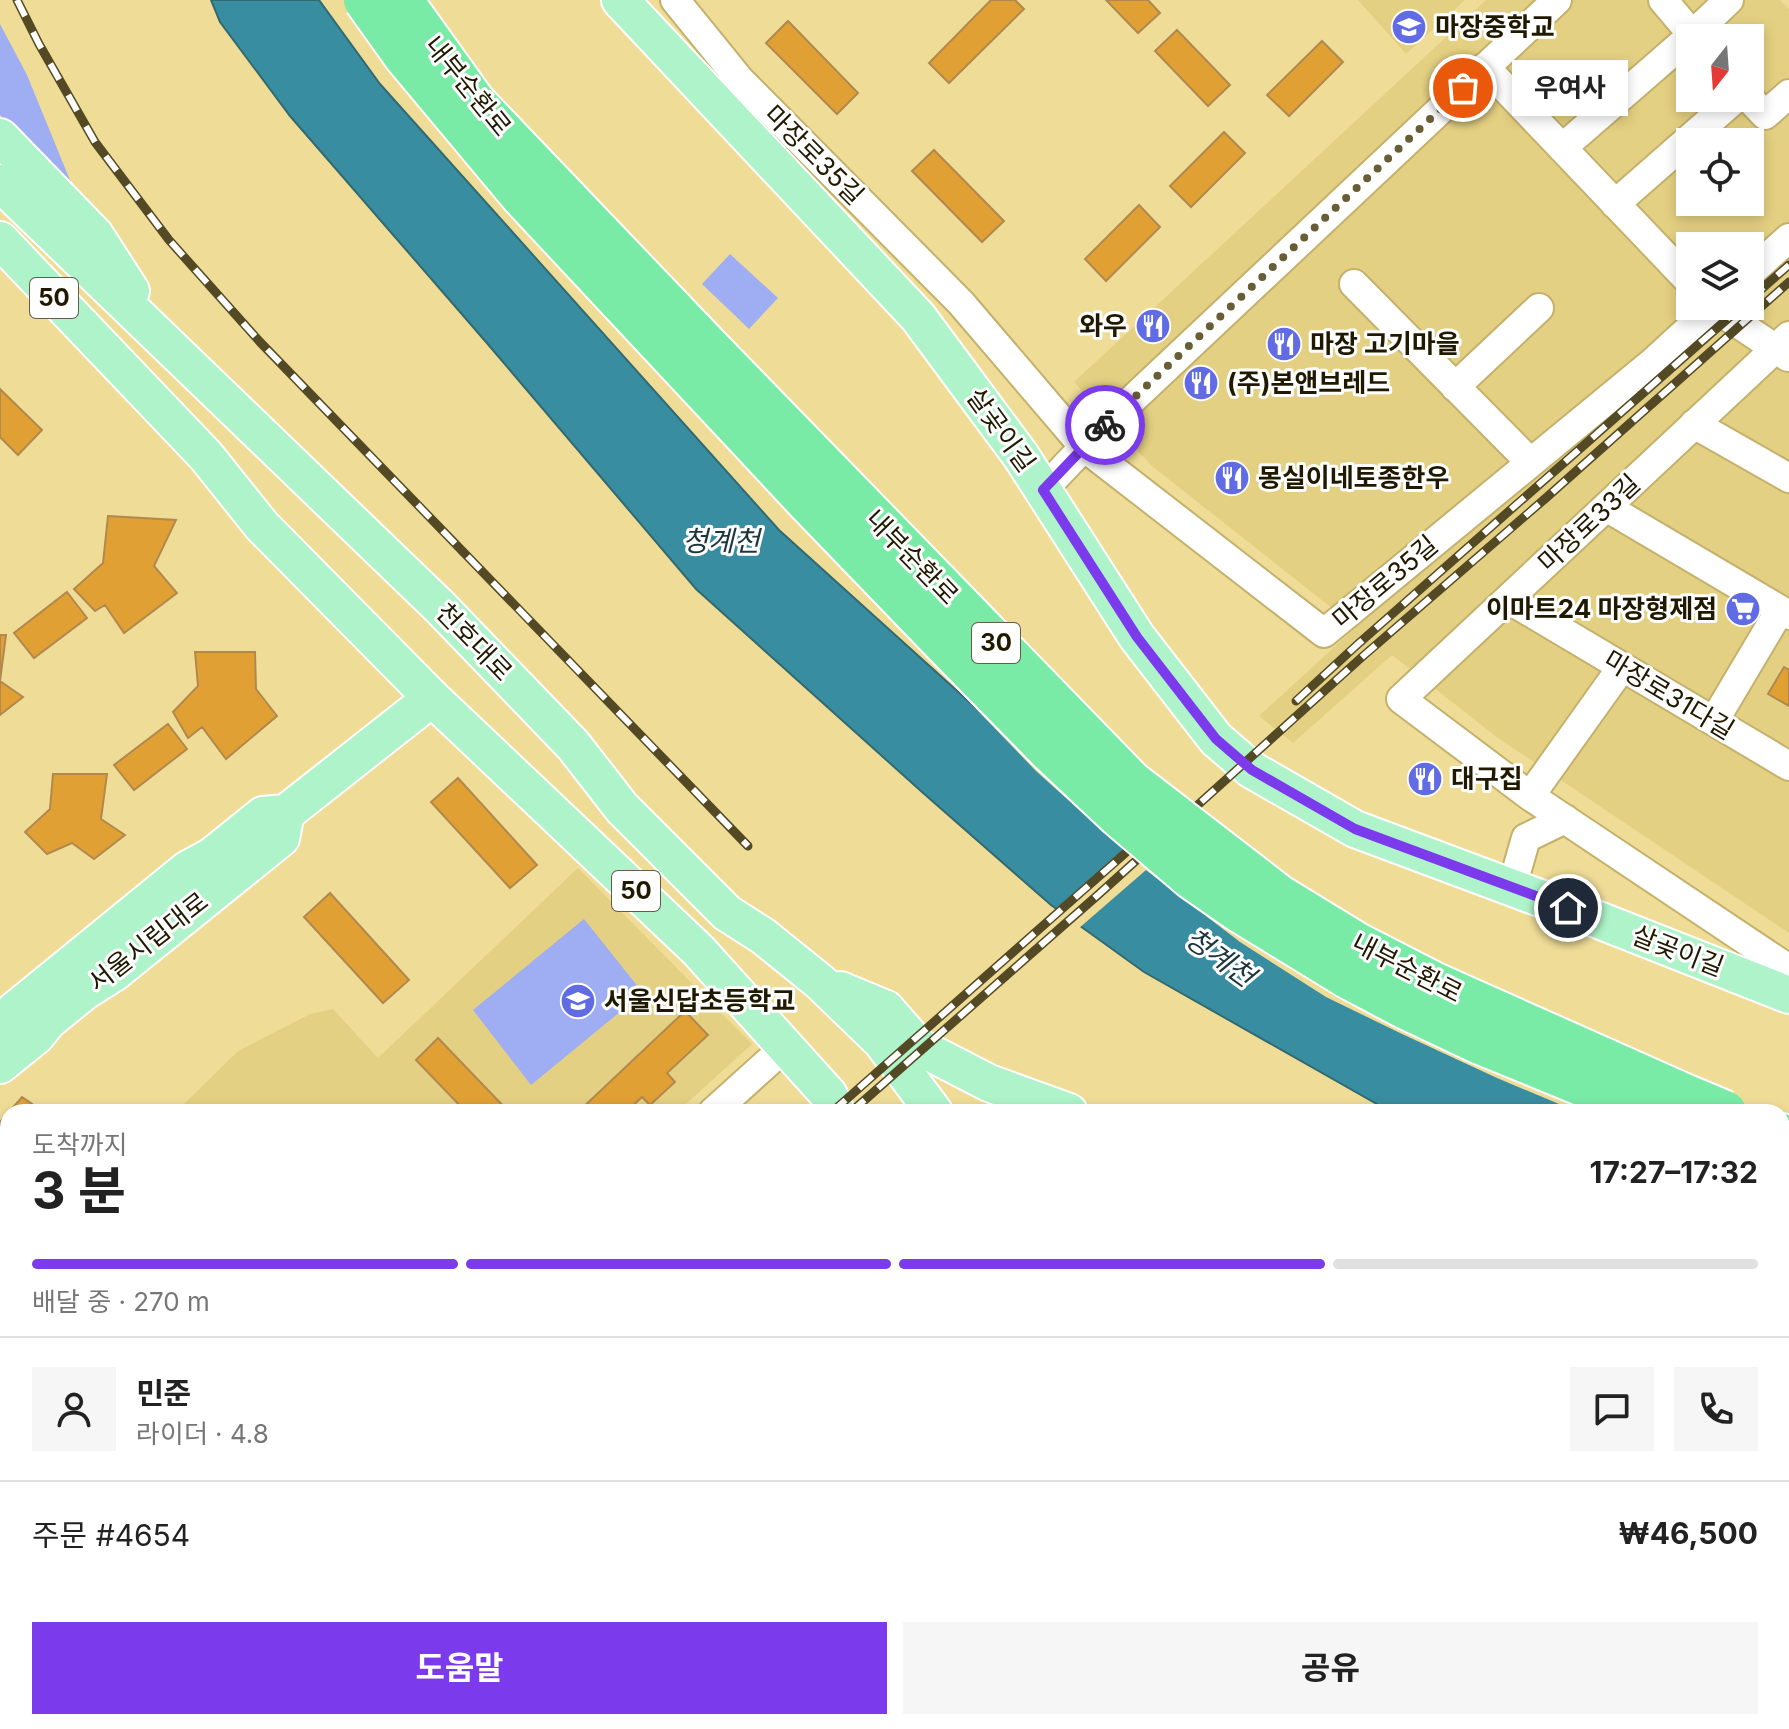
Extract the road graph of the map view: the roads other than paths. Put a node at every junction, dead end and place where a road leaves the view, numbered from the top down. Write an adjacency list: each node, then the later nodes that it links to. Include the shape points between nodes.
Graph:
1 (365, 0): 60 (highway, 내부순환로 / 30, bridge, via 522,196 862,558 1118,815 1192,878 1349,978 1478,1042)
2 (401, 0): 61 (highway, 내부순환로 / 30, bridge, via 474,102 1131,782 1280,897 1357,944)
3 (620, 0): 29 (main road, 살곶이길)
4 (675, 0): 25 (street, 마장로35길, via 740,80)
5 (1557, 0): 11 (street)
6 (1663, 0): 8 (street)
7 (1729, 0): 9 (street)
8 (1682, 24)
9 (1706, 24)
10 (1676, 51): 16 (street)
11 (1485, 67): 16 (street); 35 (street)
12 (1789, 94): 14 (street, via 1765,115)
13 (1720, 112): 18 (street)
14 (1762, 112)
15 (0, 137): 30 (main road, via 95,235)
16 (1562, 148): 18 (street)
17 (0, 183): 30 (main road, 천호대로)
18 (1615, 204): 22 (street)
19 (1789, 238): 21 (street)
20 (0, 240): 32 (main road, 50)
21 (1764, 260)
22 (1676, 267)
23 (0, 272): 32 (main road)
24 (1354, 284): 33 (street)
25 (961, 303): 29 (street); 35 (street, 마장로35길)
26 (1539, 308): 33 (street)
27 (1698, 320): 36 (street, 마장로35길)
28 (1737, 320): 31 (street)
29 (938, 344): 38 (main road, 살곶이길)
30 (167, 346): 51 (main road, 천호대로, via 440,607 573,745 622,808 727,913)
31 (1784, 347): 34 (street, 마장로33길)
32 (108, 355): 43 (main road, 50, via 206,456 262,526)
33 (1455, 387): 36 (street)
34 (1694, 424): 37 (street); 39 (street, 마장로33길)
35 (1084, 447): 36 (street, 마장로35길, via 1324,633); 38 (street)
36 (1530, 462)
37 (1789, 478)
38 (1043, 490): 49 (main road, 살곶이길, via 1137,637 1216,739 1252,770 1355,829)
39 (1606, 507): 40 (street, 마장로33길); 41 (street)
40 (1508, 599): 42 (street, 마장로31다길); 46 (street, 마장로33길, via 1401,699)
41 (1784, 613): 44 (street)
42 (1622, 667): 44 (street, 마장로31다길); 46 (street)
43 (432, 698): 47 (main road, 서울시립대로); 54 (main road, 50, via 698,950)
44 (1714, 721): 45 (street, 마장로31다길)
45 (1789, 766)
46 (1530, 796): 48 (street, 마장로33길)
47 (286, 813): 53 (main road, 서울시립대로, via 263,815 188,869 15,1010); 55 (main road, 서울시립대로, via 281,838 72,1001)
48 (1565, 819): 49 (street, via 1526,838); 50 (street, 마장로33길, via 1780,963)
49 (1512, 887): 52 (main road, 살곶이길)
50 (1789, 981)
51 (820, 982): 58 (main road, 천호대로, via 882,1042); 59 (main road, via 886,1009 919,1047 989,1083)
52 (1789, 995)
53 (0, 1029)
54 (785, 1047): 56 (street); 57 (main road, 50)
55 (0, 1065)
56 (722, 1104)
57 (835, 1104)
58 (928, 1104)
59 (1047, 1104)
60 (1629, 1104)
61 (1706, 1104)

